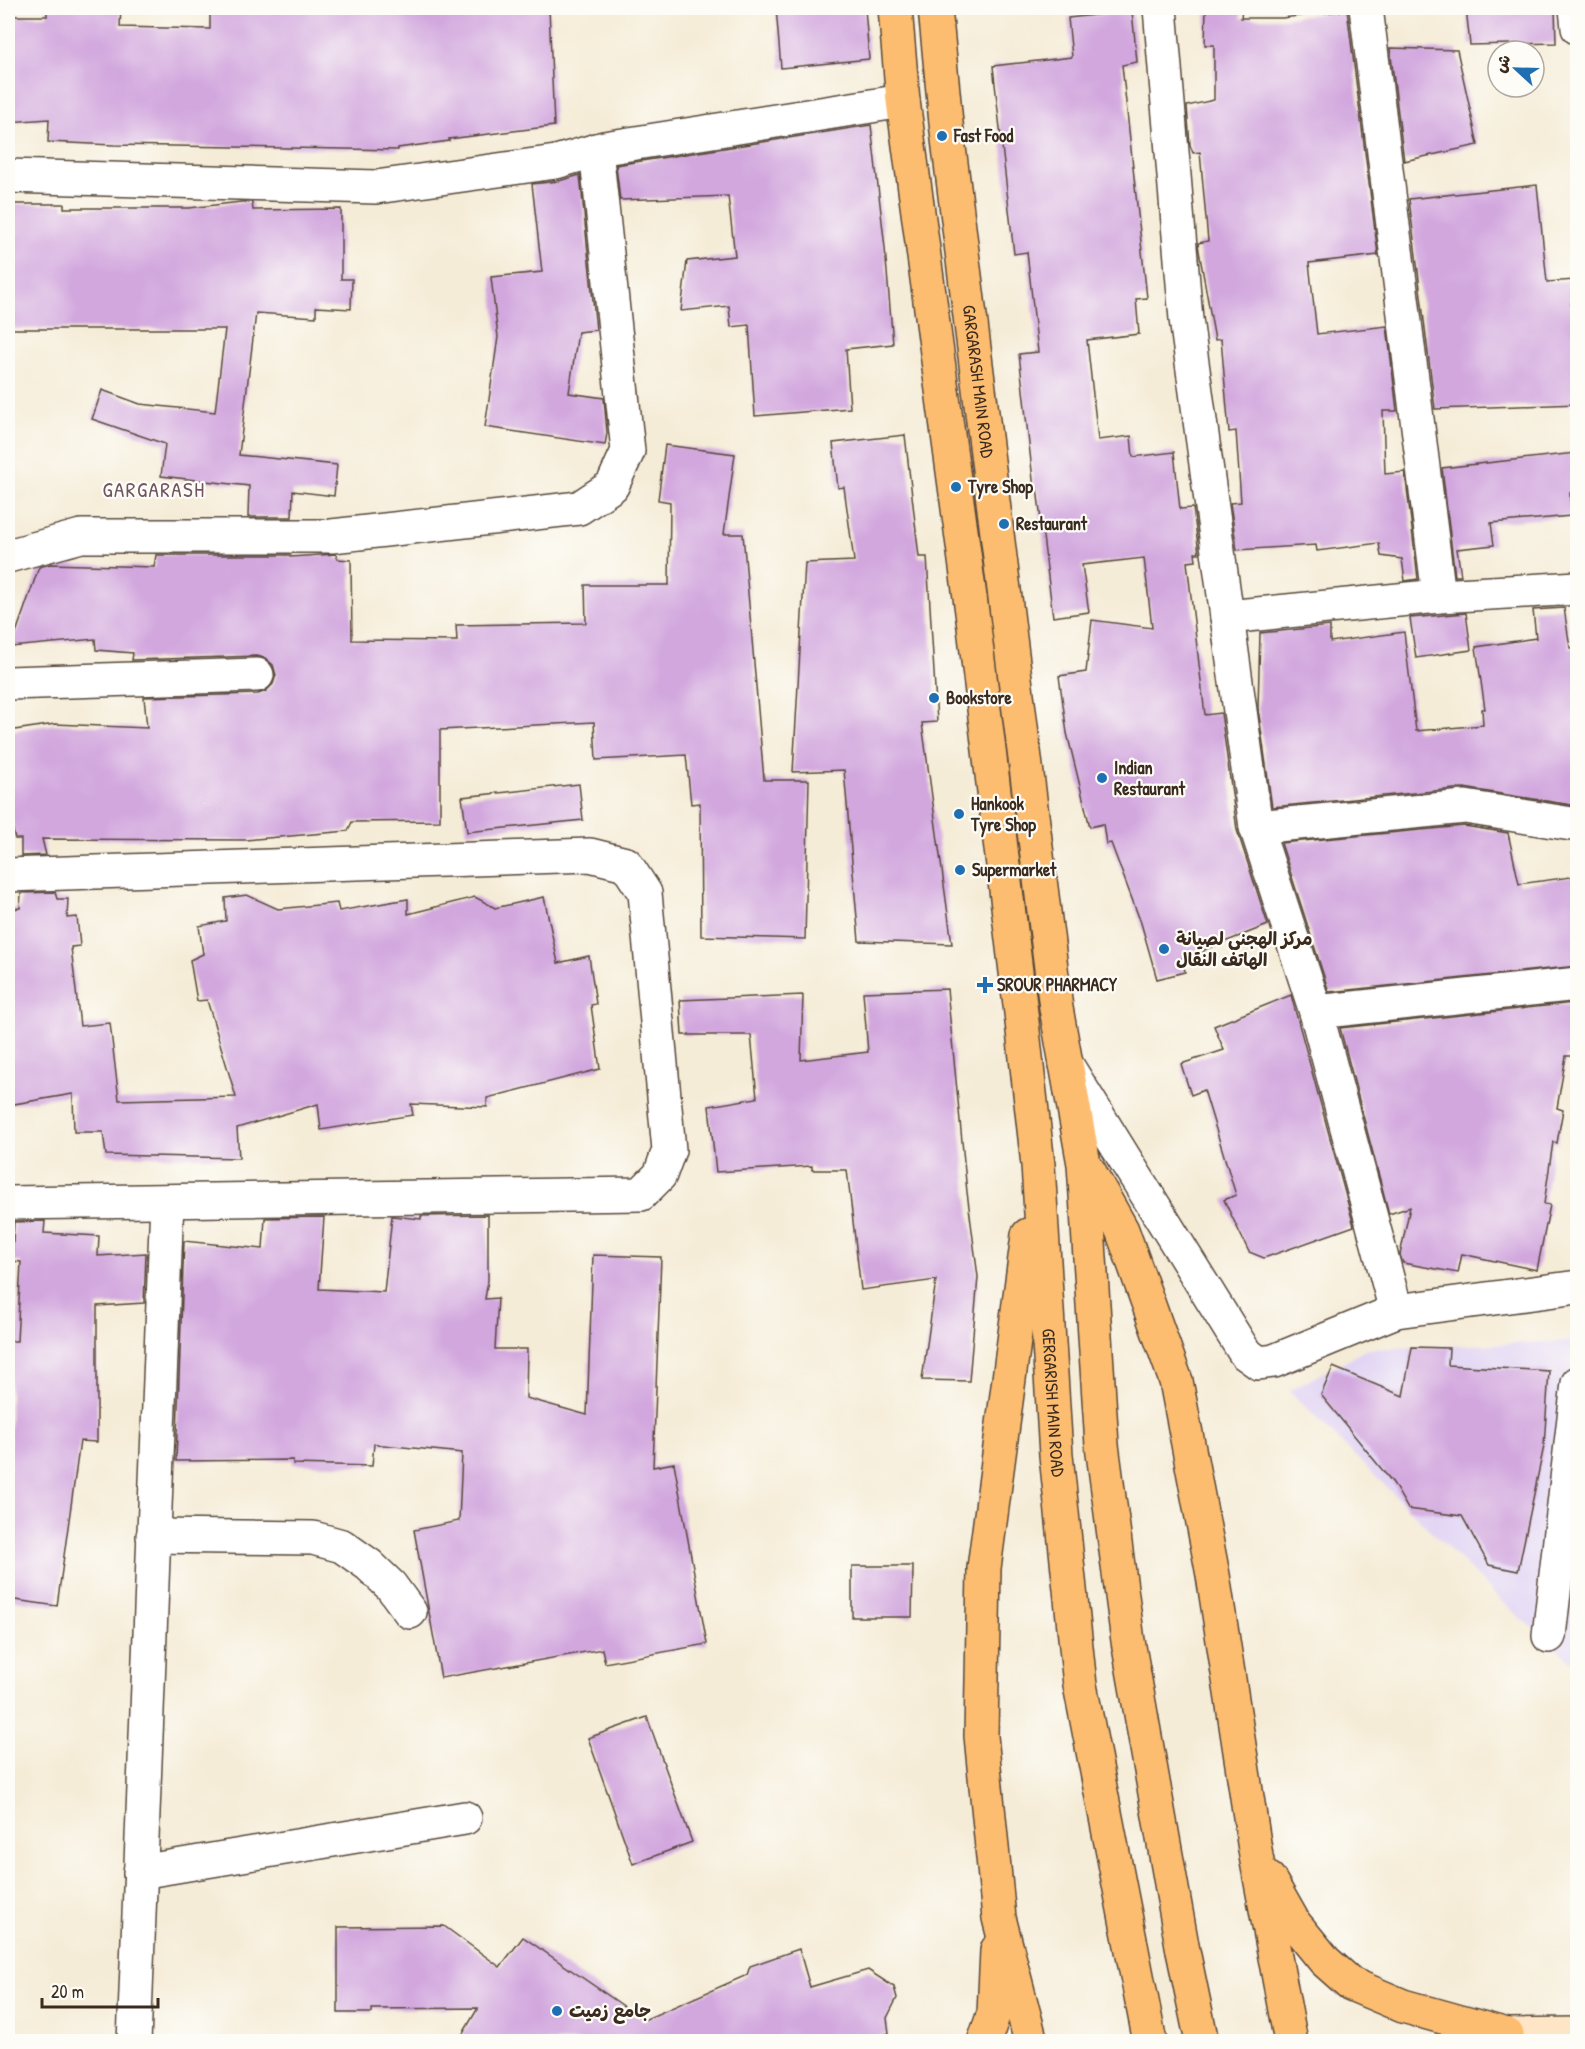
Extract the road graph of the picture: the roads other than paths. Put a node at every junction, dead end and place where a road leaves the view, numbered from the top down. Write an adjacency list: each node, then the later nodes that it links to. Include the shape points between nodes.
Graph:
1 (895, 8): 7 (main road)
2 (935, 8): 21 (main road, GARGARASH MAIN ROAD, via 946,123)
3 (1160, 8): 13 (street, via 1186,320)
4 (1366, 8): 12 (street)
5 (1576, 8): 6 (street)
6 (1578, 28)
7 (903, 101): 8 (street); 23 (main road, GERGARISH MAIN ROAD, via 975,627)
8 (596, 150): 9 (street, via 556,162 376,187); 10 (street, via 628,451 612,486 579,508 478,520 332,536 81,536)
9 (8, 176)
10 (8, 556)
11 (1578, 588): 12 (street)
12 (1439, 596): 13 (street)
13 (1227, 616): 17 (street)
14 (257, 675): 15 (street)
15 (8, 682)
16 (1578, 825): 17 (street, via 1465,807)
17 (1256, 827): 20 (street)
18 (8, 875): 24 (street, via 590,855 626,864 645,893 669,1150 660,1175 641,1194)
19 (1578, 984): 20 (street)
20 (1316, 1012): 27 (street)
21 (1066, 1064): 22 (main road); 27 (street, via 1245,1353 1259,1363 1274,1361)
22 (1084, 1164): 33 (main road, via 1122,1230 1176,1381 1213,1575); 42 (main road, via 1102,1445 1128,1641)
23 (1038, 1165): 35 (main road, via 984,1568 981,1736); 41 (main road, GERGARISH MAIN ROAD, via 1056,1455 1080,1684)
24 (167, 1201): 25 (street); 29 (street)
25 (8, 1203)
26 (1578, 1287): 27 (street)
27 (1396, 1311)
28 (1578, 1383): 31 (street)
29 (153, 1536): 30 (street, via 313,1538 342,1546 392,1586); 34 (street)
30 (410, 1612)
31 (1549, 1636)
32 (465, 1818): 34 (street)
33 (1256, 1856): 37 (main road, via 1294,1923 1325,1961 1351,1984 1403,2006); 43 (main road)
34 (140, 1872): 38 (street)
35 (999, 1918): 39 (main road, via 994,2013); 40 (main road)
36 (1578, 2034): 37 (main road)
37 (1507, 2035): 44 (main road)
38 (134, 2042)
39 (984, 2042)
40 (1031, 2042)
41 (1150, 2042)
42 (1202, 2042)
43 (1291, 2042)
44 (1473, 2042)

